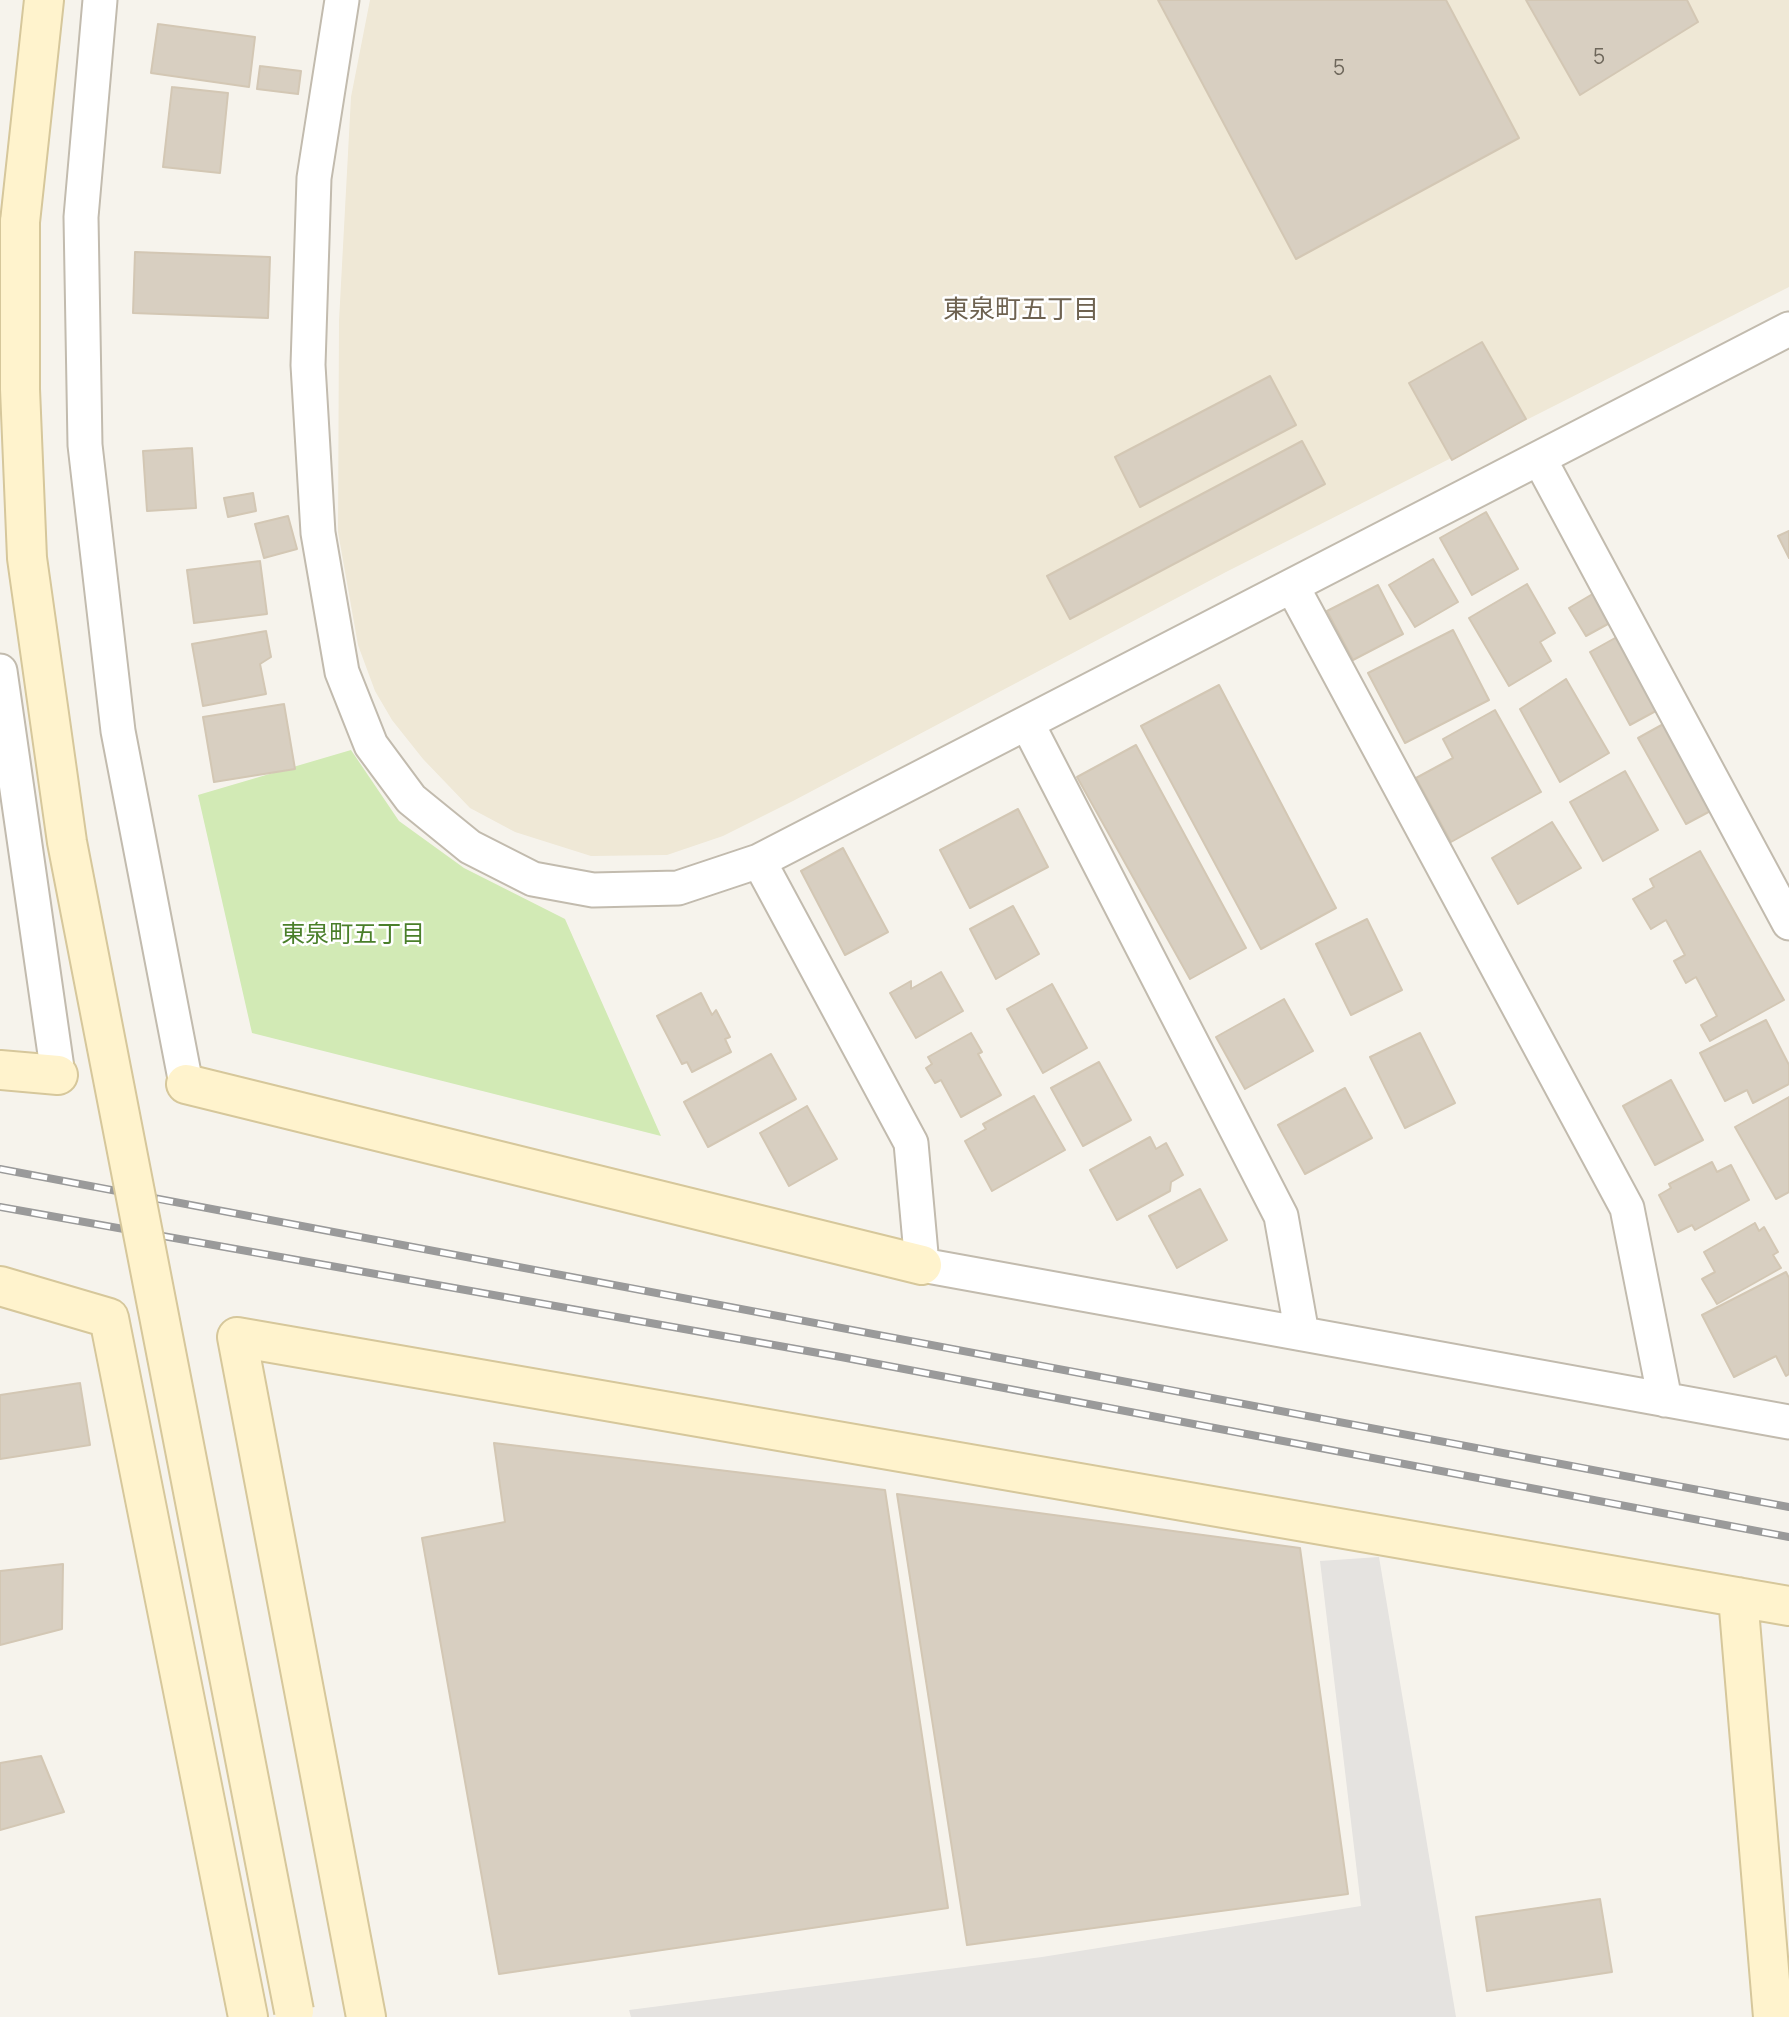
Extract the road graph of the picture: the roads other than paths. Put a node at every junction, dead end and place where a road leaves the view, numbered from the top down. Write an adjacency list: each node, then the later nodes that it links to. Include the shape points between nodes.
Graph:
1 (44, 0): 21 (street, bridge, via 20,222 27,558 67,842)
2 (100, 0): 13 (street, via 81,217 85,445 118,731)
3 (342, 0): 9 (street, via 314,178 308,365 318,533 342,672 370,745 411,799 470,847 533,879 593,890 678,888)
4 (1789, 329): 5 (street)
5 (1539, 458): 6 (street); 10 (street)
6 (1292, 586): 8 (street); 17 (street, via 1627,1208)
7 (0, 671): 12 (street)
8 (1027, 723): 9 (street); 16 (street, via 1281,1216)
9 (759, 861): 14 (street, via 911,1143)
10 (1789, 923)
11 (0, 1070): 12 (street)
12 (58, 1075)
13 (186, 1084): 14 (street)
14 (922, 1265): 16 (street)
15 (0, 1286): 22 (street, via 109,1318)
16 (1303, 1334): 17 (street)
17 (1665, 1400): 18 (street)
18 (1789, 1422)
19 (1738, 1597): 20 (street); 23 (street, via 237,1336); 24 (street)
20 (1789, 1606)
21 (294, 2014)
22 (248, 2017)
23 (366, 2017)
24 (1773, 2017)

